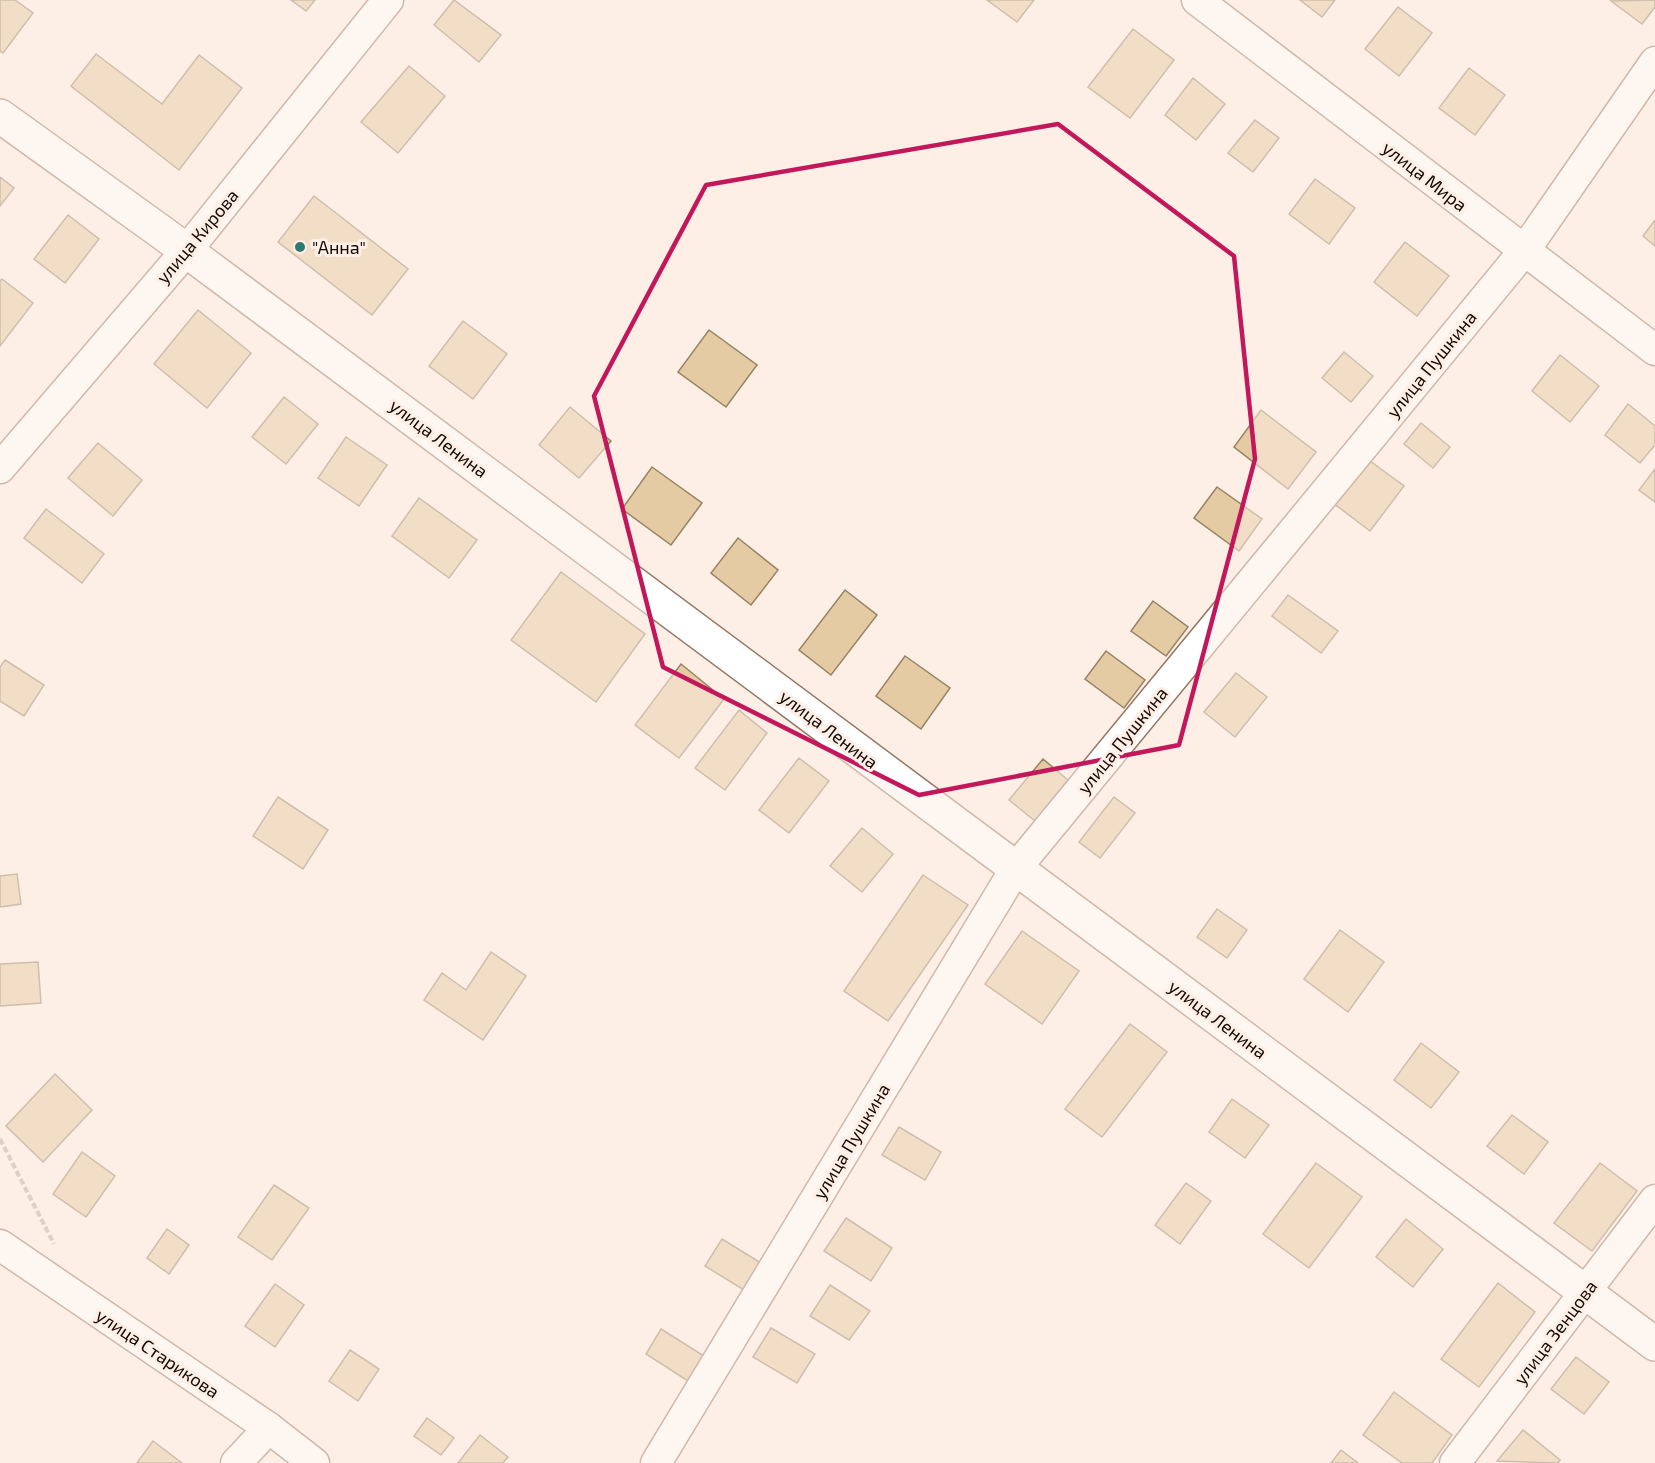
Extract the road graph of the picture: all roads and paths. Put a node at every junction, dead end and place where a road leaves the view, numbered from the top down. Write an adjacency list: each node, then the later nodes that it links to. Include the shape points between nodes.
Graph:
1 (388, 0): 5 (street, улица Кирова)
2 (1197, 0): 6 (street, улица Мира)
3 (1655, 62): 6 (street, улица Пушкина)
4 (0, 116): 5 (street, улица Ленина)
5 (187, 250): 8 (street, улица Кирова); 9 (street, улица Ленина)
6 (1524, 251): 7 (street, улица Мира); 9 (street, улица Пушкина)
7 (1655, 350)
8 (0, 468)
9 (1016, 868): 14 (street, улица Ленина); 19 (street, улица Пушкина)
10 (0, 1139): 13 (path)
11 (1655, 1200): 14 (street, улица Зенцова)
12 (0, 1245): 16 (street, улица Старикова)
13 (58, 1252)
14 (1585, 1292): 15 (street, улица Ленина); 20 (street, улица Зенцова)
15 (1655, 1344)
16 (269, 1428): 17 (street); 18 (street, улица Старикова)
17 (236, 1463)
18 (314, 1463)
19 (656, 1463)
20 (1455, 1463)

